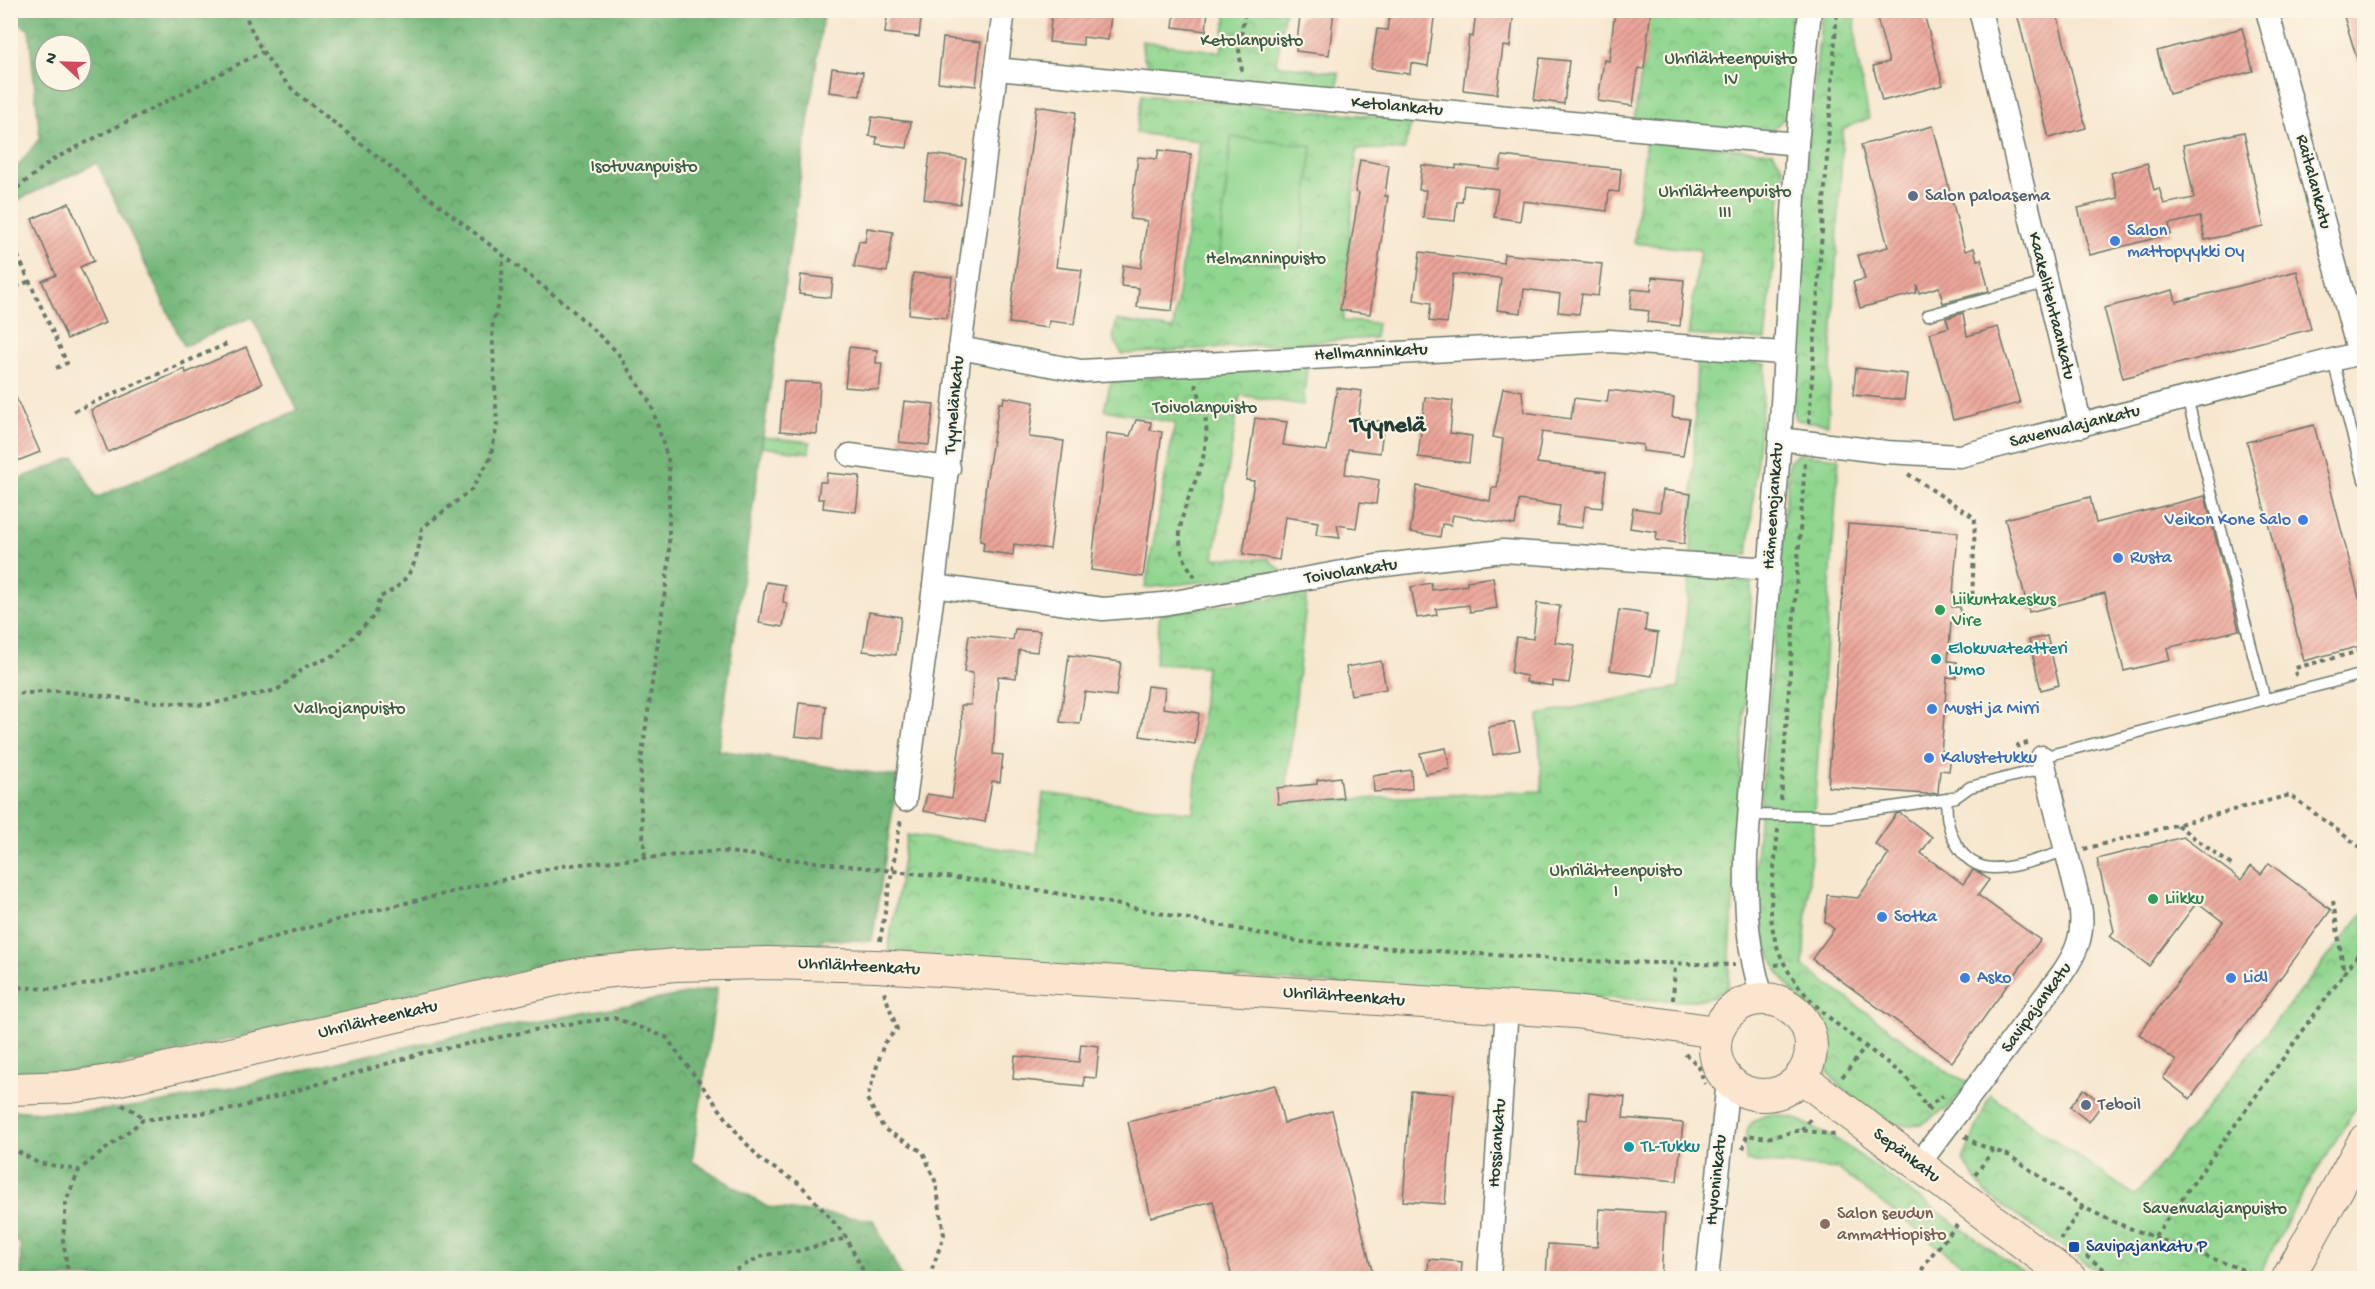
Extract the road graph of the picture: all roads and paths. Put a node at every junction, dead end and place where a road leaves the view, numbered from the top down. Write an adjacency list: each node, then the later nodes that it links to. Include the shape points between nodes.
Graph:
1 (244, 10): 8 (path)
2 (1004, 10): 9 (street, Tyynelänkatu)
3 (1245, 10): 10 (path, via 1240,64)
4 (1810, 10): 11 (street, Hämeenojankatu)
5 (1837, 10): 30 (path)
6 (1980, 10): 16 (street, Kaakelitehtaankatu)
7 (2267, 10): 22 (street, Raitalankatu)
8 (261, 52): 12 (path, via 52,160); 14 (path, via 295,92)
9 (996, 69): 10 (street, Ketolankatu); 20 (street, Tyynelänkatu)
10 (1251, 94): 11 (street, Ketolankatu)
11 (1797, 144): 21 (street, Hämeenojankatu)
12 (10, 194)
13 (10, 239): 15 (path)
14 (503, 255): 40 (path, via 501,290 492,328 497,426 490,459 471,490 422,528 418,558 400,588 380,597 374,616 334,656 307,666 277,690 205,705 60,691); 49 (path, via 568,306 617,352 651,404 669,463 669,563 641,761)
15 (30, 281): 17 (path); 25 (path, via 67,363)
16 (2045, 283): 18 (lane); 28 (street, Kaakelitehtaankatu)
17 (16, 287)
18 (1928, 315)
19 (229, 343): 27 (path)
20 (960, 348): 24 (street, Hellmanninkatu, via 1081,371); 32 (street, Tyynelänkatu)
21 (1783, 353): 24 (street, Hellmanninkatu, via 1609,341); 29 (street, Hämeenojankatu)
22 (2362, 353): 23 (street, Savenvalajankatu)
23 (2333, 360): 26 (street, Savenvalajankatu); 34 (lane)
24 (1187, 365): 37 (path, via 1204,412 1206,439 1179,540 1184,563)
25 (54, 369)
26 (2187, 399): 28 (street, Savenvalajankatu); 41 (lane)
27 (74, 411)
28 (2081, 426): 30 (street, Savenvalajankatu, via 1960,456)
29 (1780, 439): 30 (street, Savenvalajankatu); 35 (street, Hämeenojankatu)
30 (1808, 442): 46 (path)
31 (850, 455): 32 (street)
32 (949, 468): 36 (street, Tyynelänkatu)
33 (1907, 474): 38 (path, via 1975,518)
34 (2364, 480)
35 (1770, 569): 37 (street, Toivolankatu, via 1503,551 1376,566); 45 (street, Hämeenojankatu)
36 (934, 586): 37 (street, Toivolankatu, via 1103,609); 44 (street, Tyynelänkatu)
37 (1211, 595)
38 (1972, 604)
39 (2364, 674): 41 (lane)
40 (10, 694)
41 (2265, 700): 42 (lane)
42 (2043, 762): 43 (lane); 50 (street, Savipajankatu)
43 (1947, 799): 46 (lane, via 1830,816); 50 (lane, via 1950,832 1959,849 1973,862 1998,868)
44 (905, 800): 52 (path)
45 (1749, 815): 46 (lane); 58 (street, Hämeenojankatu, via 1745,913)
46 (1779, 815): 55 (path, via 1771,910 1777,945)
47 (2177, 825): 48 (path, via 2290,795); 50 (path, via 2084,849 2085,868); 51 (path)
48 (2364, 850)
49 (645, 858): 52 (path, via 728,852); 60 (path, via 561,866 89,984 54,989)
50 (2069, 862): 71 (street, Savipajankatu, via 2082,921 2080,942 2072,960)
51 (2234, 867)
52 (892, 871): 56 (path, via 1090,899 1302,942); 57 (path)
53 (2333, 901): 59 (path)
54 (2364, 946): 59 (path)
55 (1786, 964): 58 (path); 69 (path, via 1800,989 1823,1016 1907,1078)
56 (1675, 965): 58 (path); 63 (path)
57 (876, 966): 62 (street, Uhrilähteenkatu); 67 (street, Uhrilähteenkatu, via 687,965 581,974 116,1080); 91 (path, via 897,1029 884,1043 867,1099 884,1130 923,1152 936,1183 944,1235)
58 (1752, 966): 61 (street, Hämeenojankatu)
59 (2344, 975): 82 (path)
60 (10, 987)
61 (1763, 999): 64 (street, via 1734,1008); 65 (street, via 1792,1008 1809,1033 1811,1048)
62 (1507, 1008): 63 (street, Uhrilähteenkatu, via 1575,1012); 92 (street, Hossiankatu)
63 (1672, 1026): 64 (street, Uhrilähteenkatu); 66 (path, via 1669,1047 1687,1055)
64 (1717, 1032): 66 (street)
65 (1801, 1077): 66 (street, via 1789,1088 1773,1094 1749,1093); 78 (street, Sepänkatu)
66 (1717, 1084): 70 (street, Hyvoninkatu)
67 (10, 1089)
68 (1952, 1089): 69 (path)
69 (1926, 1108): 71 (path)
70 (1722, 1124): 72 (path); 93 (street, Hyvoninkatu)
71 (1949, 1124): 76 (path, via 1977,1144); 78 (street, Savipajankatu)
72 (1747, 1135): 73 (path, via 1767,1138 1802,1130 1835,1134); 77 (path)
73 (1844, 1141)
74 (2364, 1141): 95 (street)
75 (10, 1147): 79 (path, via 38,1163)
76 (1994, 1149): 80 (path); 81 (path)
77 (1742, 1154)
78 (1918, 1165): 81 (street, Sepänkatu)
79 (79, 1170): 83 (path, via 143,1119 234,1109 423,1053 614,1018 666,1037 762,1161 800,1184); 88 (path, via 66,1201 63,1240)
80 (2083, 1206): 82 (path); 84 (path, via 2061,1238)
81 (1960, 1209): 85 (street, Sepänkatu); 94 (path)
82 (2155, 1236): 87 (path)
83 (846, 1238): 89 (path, via 764,1255); 90 (path)
84 (2067, 1243)
85 (2076, 1266): 86 (path)
86 (2108, 1272)
87 (2249, 1272)
88 (69, 1278)
89 (720, 1278)
90 (867, 1278)
91 (929, 1278)
92 (1489, 1278)
93 (1707, 1278)
94 (1917, 1278)
95 (2288, 1278)

